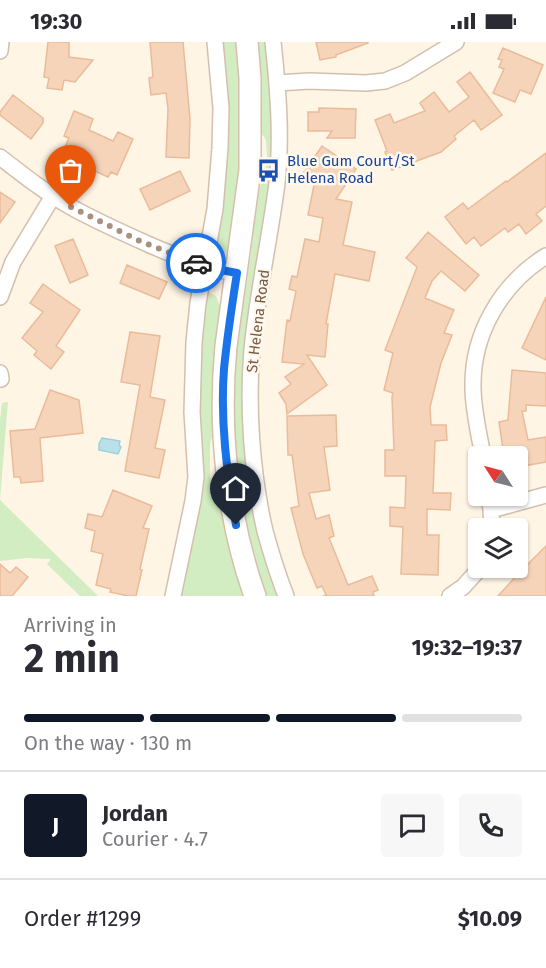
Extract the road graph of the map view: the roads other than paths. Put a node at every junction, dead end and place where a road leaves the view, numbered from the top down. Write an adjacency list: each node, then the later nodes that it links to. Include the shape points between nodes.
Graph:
1 (1, 42): 6 (street)
2 (215, 42): 11 (street, via 220,148)
3 (247, 42): 12 (main road, St Helena Road, via 250,170)
4 (273, 42): 7 (street, St Helena Road)
5 (456, 42): 7 (street, via 385,81)
6 (0, 51)
7 (278, 83): 20 (street, St Helena Road, via 277,182 255,321 250,385 255,477 265,531)
8 (0, 157): 9 (street)
9 (53, 196): 11 (street, via 142,242); 13 (street, via 13,262)
10 (546, 256): 14 (street, via 524,272 501,298 480,341 473,388)
11 (205, 266): 12 (street); 18 (street, via 192,363 195,488)
12 (237, 273): 19 (main road, St Helena Road, via 224,369 224,432 239,542)
13 (0, 297)
14 (481, 446)
15 (546, 495): 16 (street)
16 (528, 497)
17 (472, 578): 21 (street)
18 (173, 596)
19 (255, 596)
20 (286, 596)
21 (450, 596)

